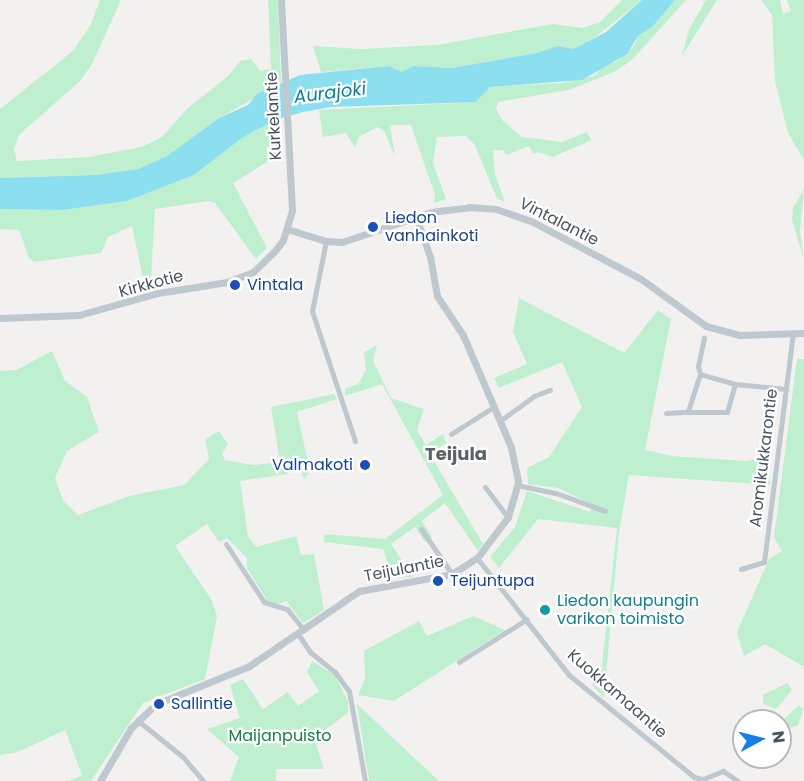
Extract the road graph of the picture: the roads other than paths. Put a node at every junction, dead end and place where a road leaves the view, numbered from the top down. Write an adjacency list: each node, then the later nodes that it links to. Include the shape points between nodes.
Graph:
1 (281, 0): 3 (street, Kurkelantie, via 292,189)
2 (416, 217): 4 (street, Vintalantie, via 359,237); 6 (street, Vintalantie, via 469,207 509,212 644,281 705,326 740,335); 13 (street, Teijulantie, via 430,257 436,296 463,335)
3 (287, 229): 4 (street, Vintalantie); 5 (street, Kirkkotie, via 267,260 237,279 158,292 94,313)
4 (327, 241): 18 (street, via 312,311)
5 (0, 318)
6 (794, 333): 7 (street, Vintalantie); 11 (street, Aromikukkarontie)
7 (804, 333)
8 (704, 338): 9 (street)
9 (700, 374): 10 (street); 14 (street)
10 (735, 384): 11 (street); 14 (street, via 727,412)
11 (786, 389): 26 (street, Aromikukkarontie, via 764,562)
12 (549, 390): 16 (street)
13 (495, 406): 16 (street, Teijulantie); 17 (street)
14 (688, 412): 15 (street)
15 (666, 413)
16 (501, 420): 19 (street, Teijulantie)
17 (451, 434)
18 (355, 441)
19 (521, 486): 21 (street); 22 (street, Teijulantie)
20 (485, 487): 22 (street)
21 (605, 511)
22 (508, 517): 25 (street, Teijulantie)
23 (421, 529): 27 (street)
24 (226, 544): 29 (street, via 264,602 287,609)
25 (477, 558): 27 (street, Teijulantie); 28 (street, Kuokkamaantie)
26 (741, 569)
27 (452, 574): 29 (street, Teijulantie, via 367,588)
28 (527, 619): 30 (street); 35 (street, Kuokkamaantie, via 569,675 694,777 703,779 723,771)
29 (301, 632): 31 (street, Teijulantie, via 236,673 162,700); 34 (street, via 310,652 340,677 349,691)
30 (459, 662)
31 (137, 720): 32 (street, Teijulantie); 33 (street, via 183,758)
32 (100, 781)
33 (203, 781)
34 (366, 781)
35 (738, 781)

